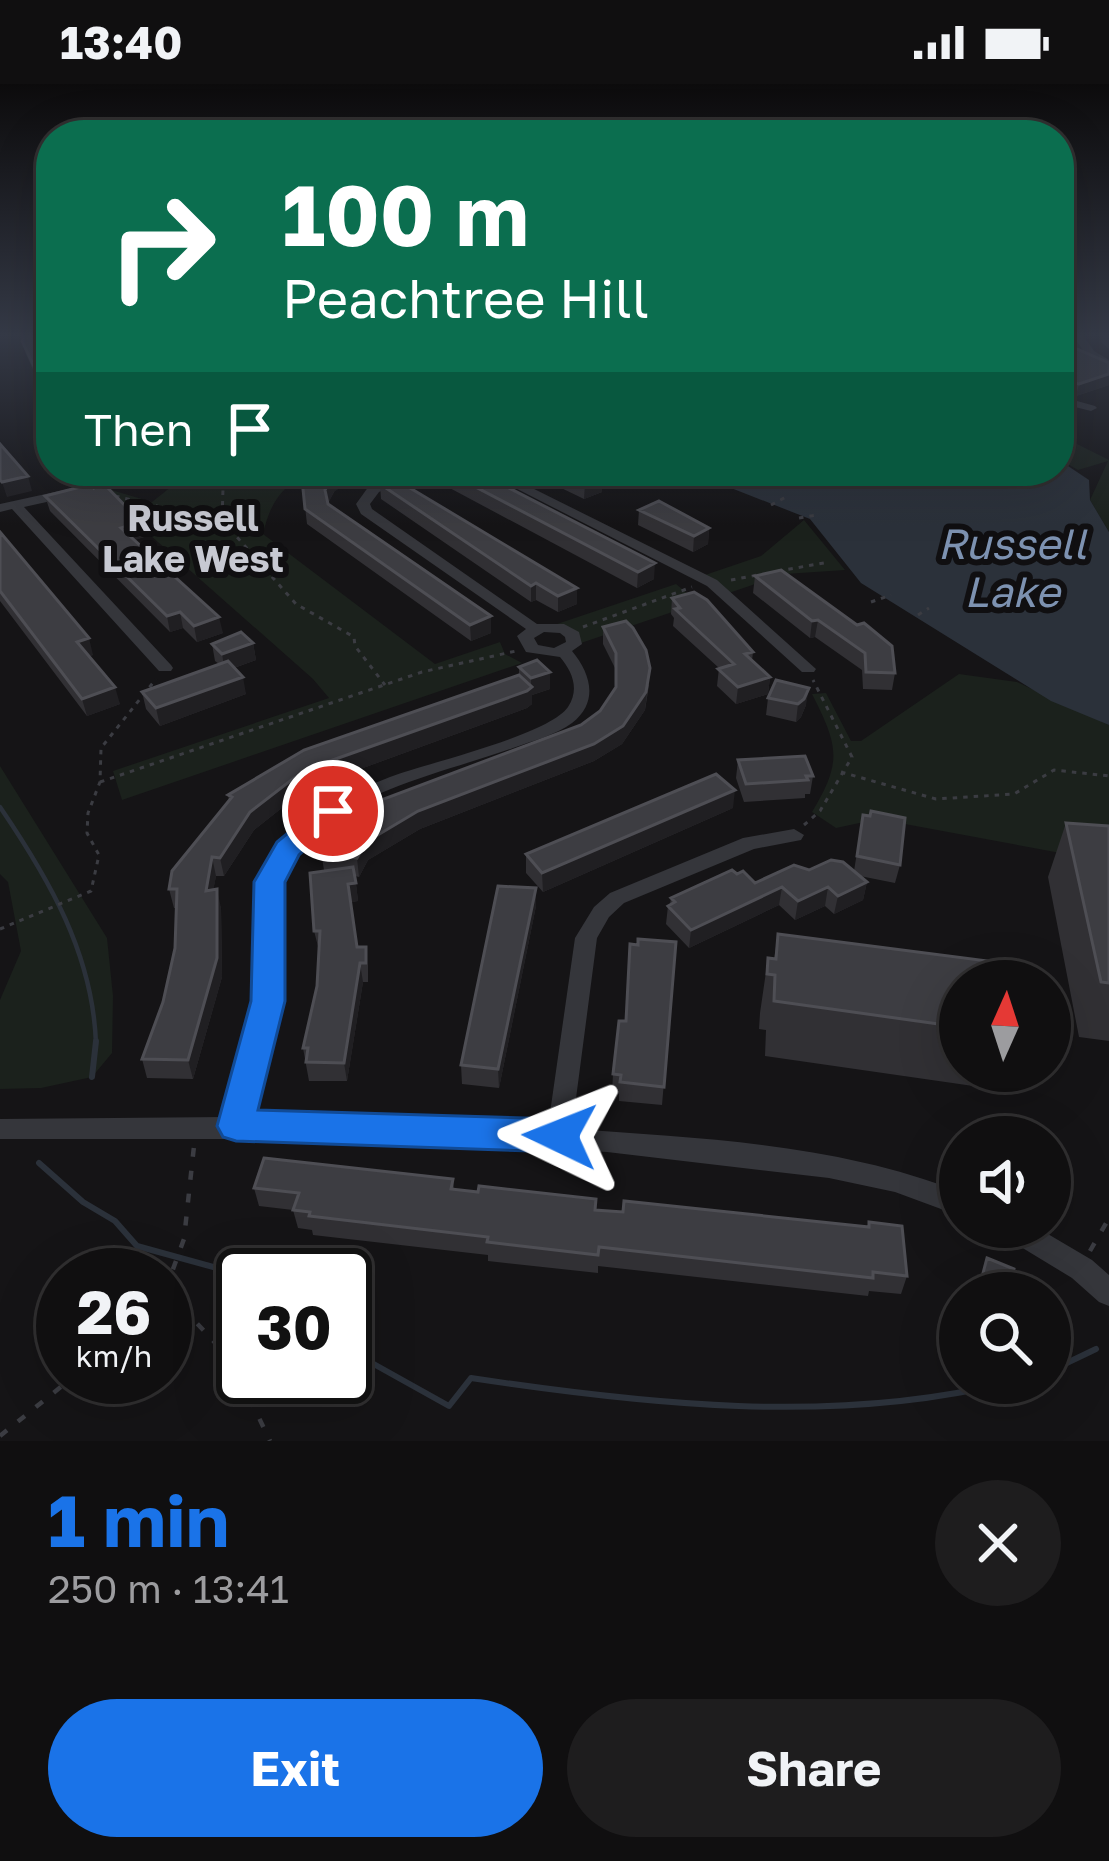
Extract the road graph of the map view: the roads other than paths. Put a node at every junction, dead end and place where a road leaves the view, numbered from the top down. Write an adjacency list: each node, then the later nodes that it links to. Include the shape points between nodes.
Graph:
1 (1074, 403): 2 (street)
2 (1091, 408)
3 (94, 486): 6 (street)
4 (384, 486): 7 (street, via 369,493 366,511)
5 (518, 486): 10 (street, via 712,583)
6 (9, 508): 9 (street)
7 (535, 629): 8 (street, via 549,626); 8 (street, via 525,636 530,648 548,653)
8 (567, 642): 12 (street, via 585,688 564,721 358,799 287,849 270,882 268,1001)
9 (165, 668)
10 (808, 669)
11 (794, 835): 14 (street, via 731,851 601,912 586,938)
12 (236, 1126): 13 (street); 14 (street)
13 (0, 1129)
14 (560, 1136): 15 (street, via 815,1163)
15 (939, 1197)
16 (1047, 1248): 17 (street)
17 (1109, 1293)

